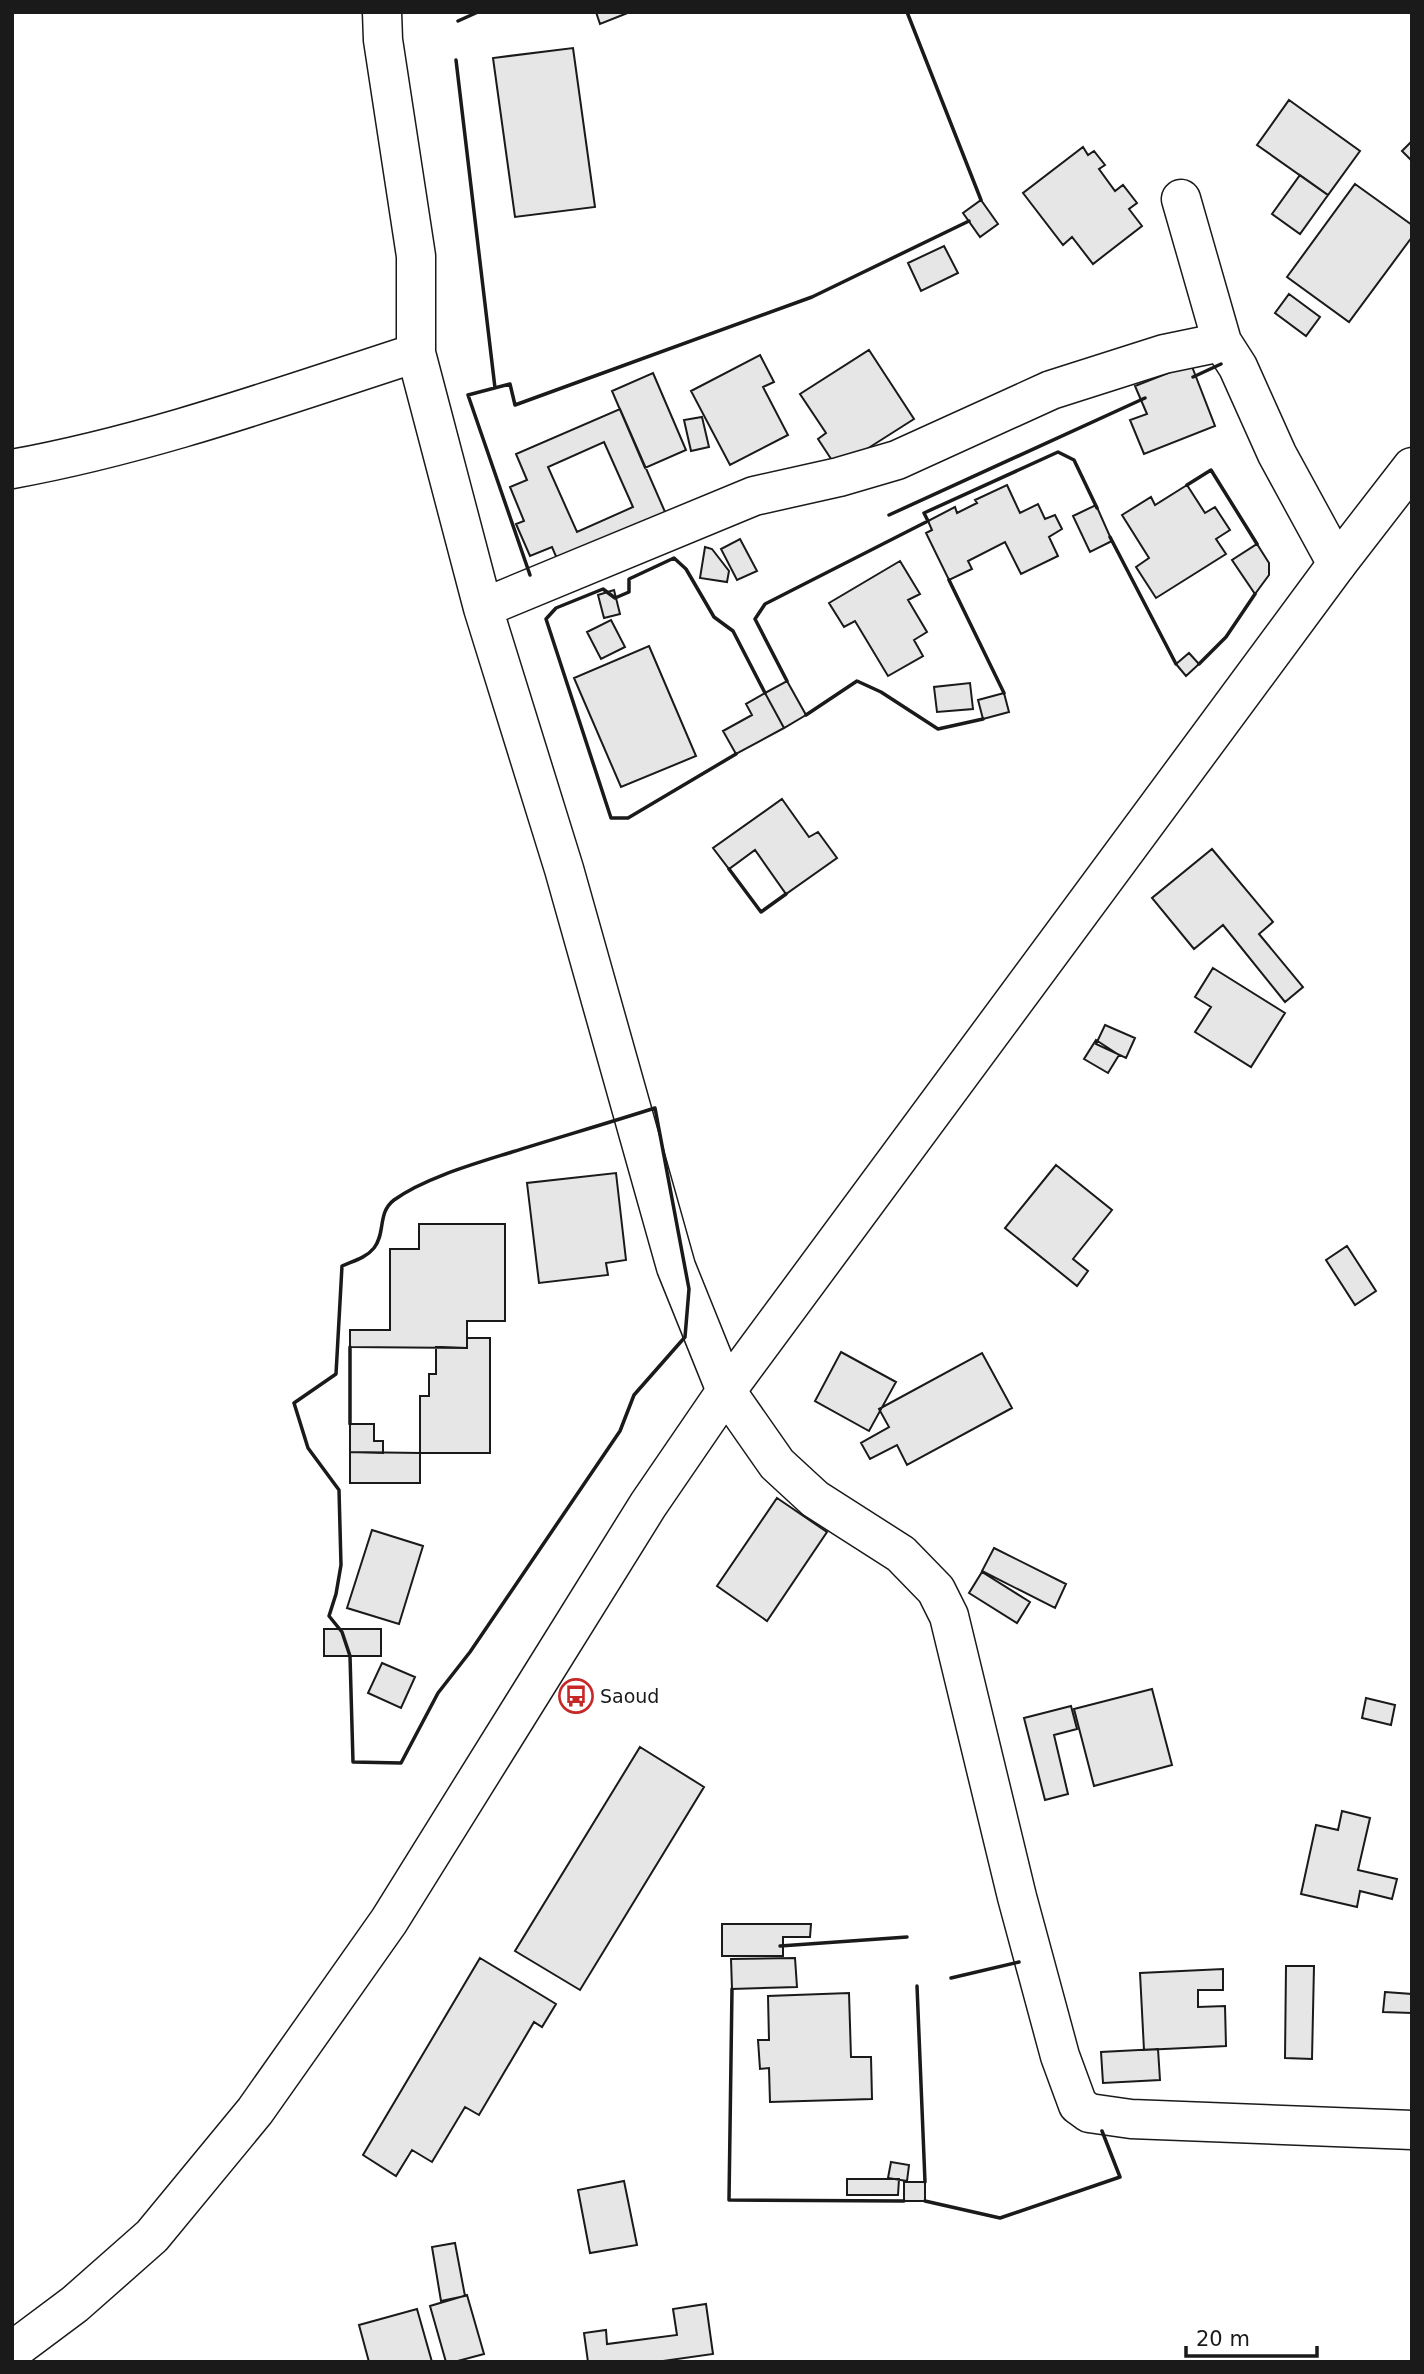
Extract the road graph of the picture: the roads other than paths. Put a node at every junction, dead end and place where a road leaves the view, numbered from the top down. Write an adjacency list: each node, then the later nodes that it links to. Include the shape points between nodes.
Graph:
1 (382, 12): 4 (street, via 416,256)
2 (1181, 199): 3 (street)
3 (1222, 342): 7 (street); 8 (street, via 1164,354 1051,390 897,460 754,496)
4 (416, 354): 6 (street, via 269,402 69,459); 8 (street)
5 (1412, 467): 7 (street)
6 (12, 470)
7 (1337, 564): 9 (street)
8 (482, 608): 9 (street, via 564,869 676,1268)
9 (726, 1391): 10 (street, via 777,1464 815,1499 901,1554 936,1590 949,1616 1017,1897 1078,2105 1089,2113 1130,2119); 11 (street, via 648,1505 389,1921 255,2111 152,2236 75,2304)
10 (1412, 2130)
11 (12, 2351)

